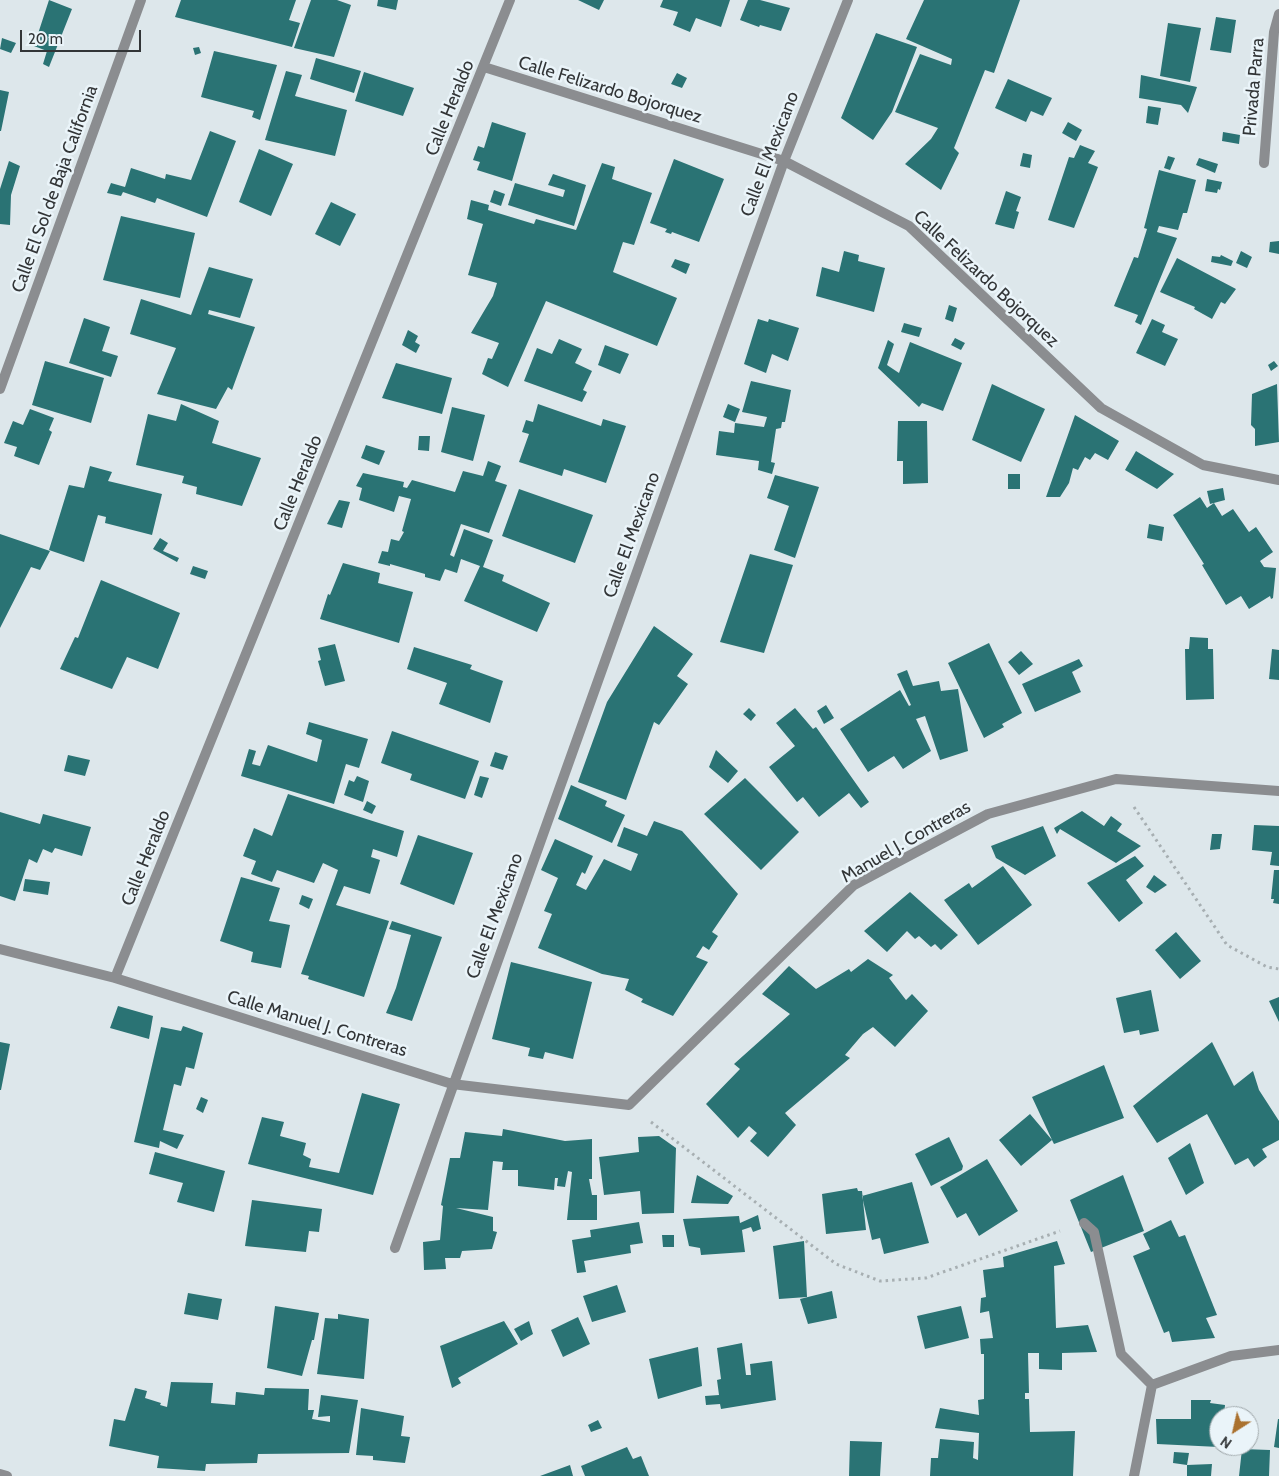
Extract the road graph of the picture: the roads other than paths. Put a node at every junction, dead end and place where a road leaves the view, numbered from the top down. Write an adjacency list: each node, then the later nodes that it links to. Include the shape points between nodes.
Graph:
1 (141, 0): 8 (street, Calle El Sol de Baja California)
2 (510, 0): 5 (street, Calle Heraldo)
3 (848, 0): 6 (street, Calle El Mexicano)
4 (1279, 14): 7 (street, Privada Parra, via 1274,32)
5 (484, 67): 6 (street, Calle Felizardo Bojorquez); 12 (street, Calle Heraldo)
6 (784, 161): 9 (street, Calle Felizardo Bojorquez, via 908,226 1101,408 1203,465); 13 (street, Calle El Mexicano)
7 (1264, 163)
8 (0, 389)
9 (1279, 480)
10 (1279, 791): 14 (street, Manuel J. Contreras, via 1116,779 988,814 854,885)
11 (0, 949): 12 (street, Calle Manuel J. Contreras)
12 (115, 978): 13 (street, Calle Manuel J. Contreras)
13 (452, 1084): 14 (street, Calle Manuel J. Contreras); 16 (street, Calle El Mexicano)
14 (629, 1105)
15 (1084, 1223): 18 (street, via 1094,1232 1121,1354)
16 (395, 1248)
17 (1279, 1350): 18 (street, via 1231,1356)
18 (1152, 1385): 21 (street)
19 (0, 1474): 20 (street)
20 (6, 1476)
21 (1134, 1476)

